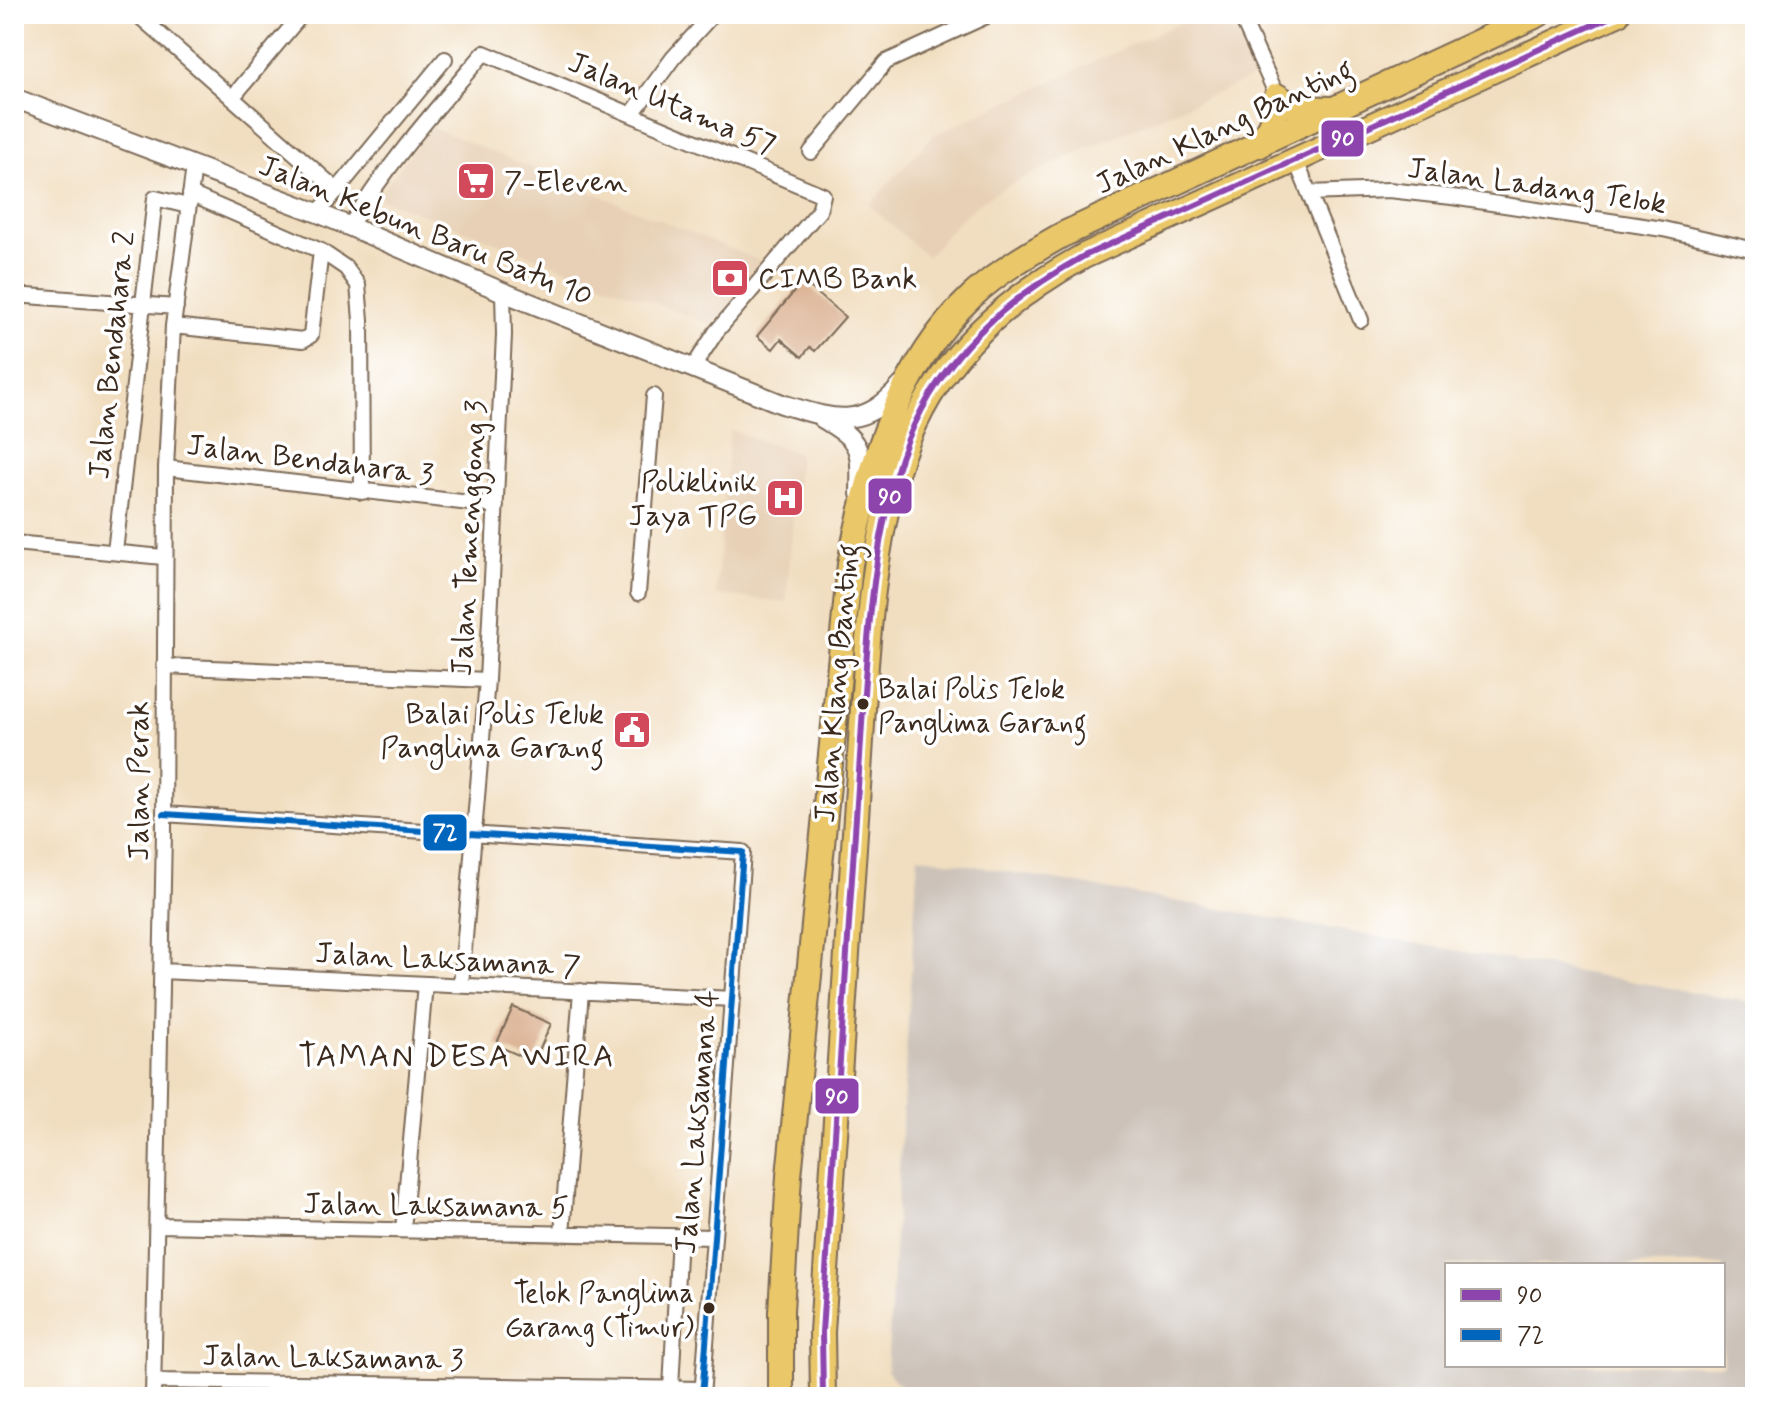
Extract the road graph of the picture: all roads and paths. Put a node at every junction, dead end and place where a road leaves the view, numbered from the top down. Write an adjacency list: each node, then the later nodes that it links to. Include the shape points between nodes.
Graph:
1 (137, 14): 11 (street)
2 (302, 14): 11 (street)
3 (713, 14): 13 (street)
4 (991, 14): 17 (street, via 886,62)
5 (1240, 14): 9 (street)
6 (1617, 14): 15 (highway, Jalan Klang Banting)
7 (1531, 16): 12 (highway, Jalan Klang Banting)
8 (445, 59): 20 (street)
9 (1277, 96): 12 (highway, via 1296,108); 14 (street); 16 (highway, via 1275,115)
10 (14, 98): 19 (street, Jalan Kebun Baru Batu 10)
11 (232, 98): 20 (street)
12 (1337, 109): 14 (highway, Jalan Klang Banting)
13 (632, 114): 24 (street, Jalan Utama 57, via 484,53 367,197); 33 (street, Jalan Utama 57, via 823,195 819,211 716,332)
14 (1294, 130): 15 (street, via 1310,138); 16 (highway, Jalan Klang Banting)
15 (1355, 134): 18 (highway, Jalan Klang Banting)
16 (1260, 145): 34 (highway, Jalan Klang Banting, via 1062,235 1015,262 955,314)
17 (811, 152)
18 (1296, 161): 21 (street); 60 (highway, Jalan Klang Banting, via 1084,256 1032,286 980,330 931,394 909,438 883,529 867,659)
19 (194, 166): 22 (street, Jalan Perak); 23 (street, Jalan Kebun Baru Batu 10)
20 (338, 191): 23 (street)
21 (1309, 193): 25 (street, Jalan Ladang Telok, via 1389,190 1452,197 1663,229); 31 (street)
22 (189, 200): 26 (street); 29 (street, Jalan Bendahara 2, via 155,198); 30 (street, Jalan Perak)
23 (318, 213): 24 (street, Jalan Kebun Baru Batu 10)
24 (350, 226): 27 (street, Jalan Kebun Baru Batu 10)
25 (1755, 250)
26 (321, 251): 32 (street, via 311,335 303,340); 38 (street, via 346,268 358,285)
27 (503, 292): 33 (street, Jalan Kebun Baru Batu 10); 39 (street, Jalan Temenggong 3)
28 (14, 295): 29 (street)
29 (143, 305): 30 (street); 42 (street, Jalan Bendahara 2)
30 (176, 307): 32 (street, Jalan Perak)
31 (1361, 320)
32 (173, 326): 37 (street, Jalan Perak)
33 (692, 369): 36 (street, Jalan Kebun Baru Batu 10)
34 (914, 370): 36 (street, via 890,398 861,418); 40 (highway, Jalan Klang Banting, via 887,429)
35 (654, 396): 44 (street)
36 (816, 414): 40 (street, via 857,444)
37 (166, 468): 38 (street, Jalan Bendahara 3); 43 (street, Jalan Perak)
38 (362, 492): 39 (street, Jalan Bendahara 3)
39 (496, 506): 46 (street, Jalan Temenggong 3)
40 (860, 512): 59 (highway, Jalan Klang Banting, via 844,612 814,908)
41 (14, 543): 42 (street)
42 (115, 552): 43 (street)
43 (163, 557): 45 (street, Jalan Perak)
44 (638, 593)
45 (164, 666): 46 (street); 47 (street, Jalan Perak)
46 (487, 680): 48 (street, Jalan Temenggong 3)
47 (164, 814): 48 (street); 49 (street, Jalan Perak)
48 (474, 835): 51 (street, Jalan Temenggong 3); 53 (street, Jalan Laksamana 4, via 743,852)
49 (161, 971): 50 (street, Jalan Laksamana 7); 54 (street, Jalan Perak)
50 (425, 984): 51 (street, Jalan Laksamana 7); 55 (street)
51 (461, 985): 52 (street, Jalan Laksamana 7)
52 (581, 991): 53 (street, Jalan Laksamana 7); 56 (street)
53 (733, 999): 58 (street, Jalan Laksamana 4)
54 (158, 1225): 55 (street, Jalan Laksamana 5); 61 (street, Jalan Perak)
55 (403, 1230): 56 (street, Jalan Laksamana 5)
56 (562, 1234): 57 (street, Jalan Laksamana 5)
57 (679, 1236): 58 (street, Jalan Laksamana 5); 62 (street, Jalan Laksamana 4)
58 (713, 1237): 63 (street, Jalan Laksamana 4)
59 (781, 1311): 65 (highway); 66 (highway, Jalan Klang Banting)
60 (822, 1332): 67 (highway, Jalan Klang Banting); 68 (highway)
61 (154, 1381): 62 (street, Jalan Laksamana 3); 64 (street, Jalan Perak)
62 (671, 1388): 63 (street, Jalan Laksamana 3)
63 (702, 1393)
64 (153, 1397)
65 (765, 1397)
66 (781, 1397)
67 (823, 1397)
68 (842, 1397)

